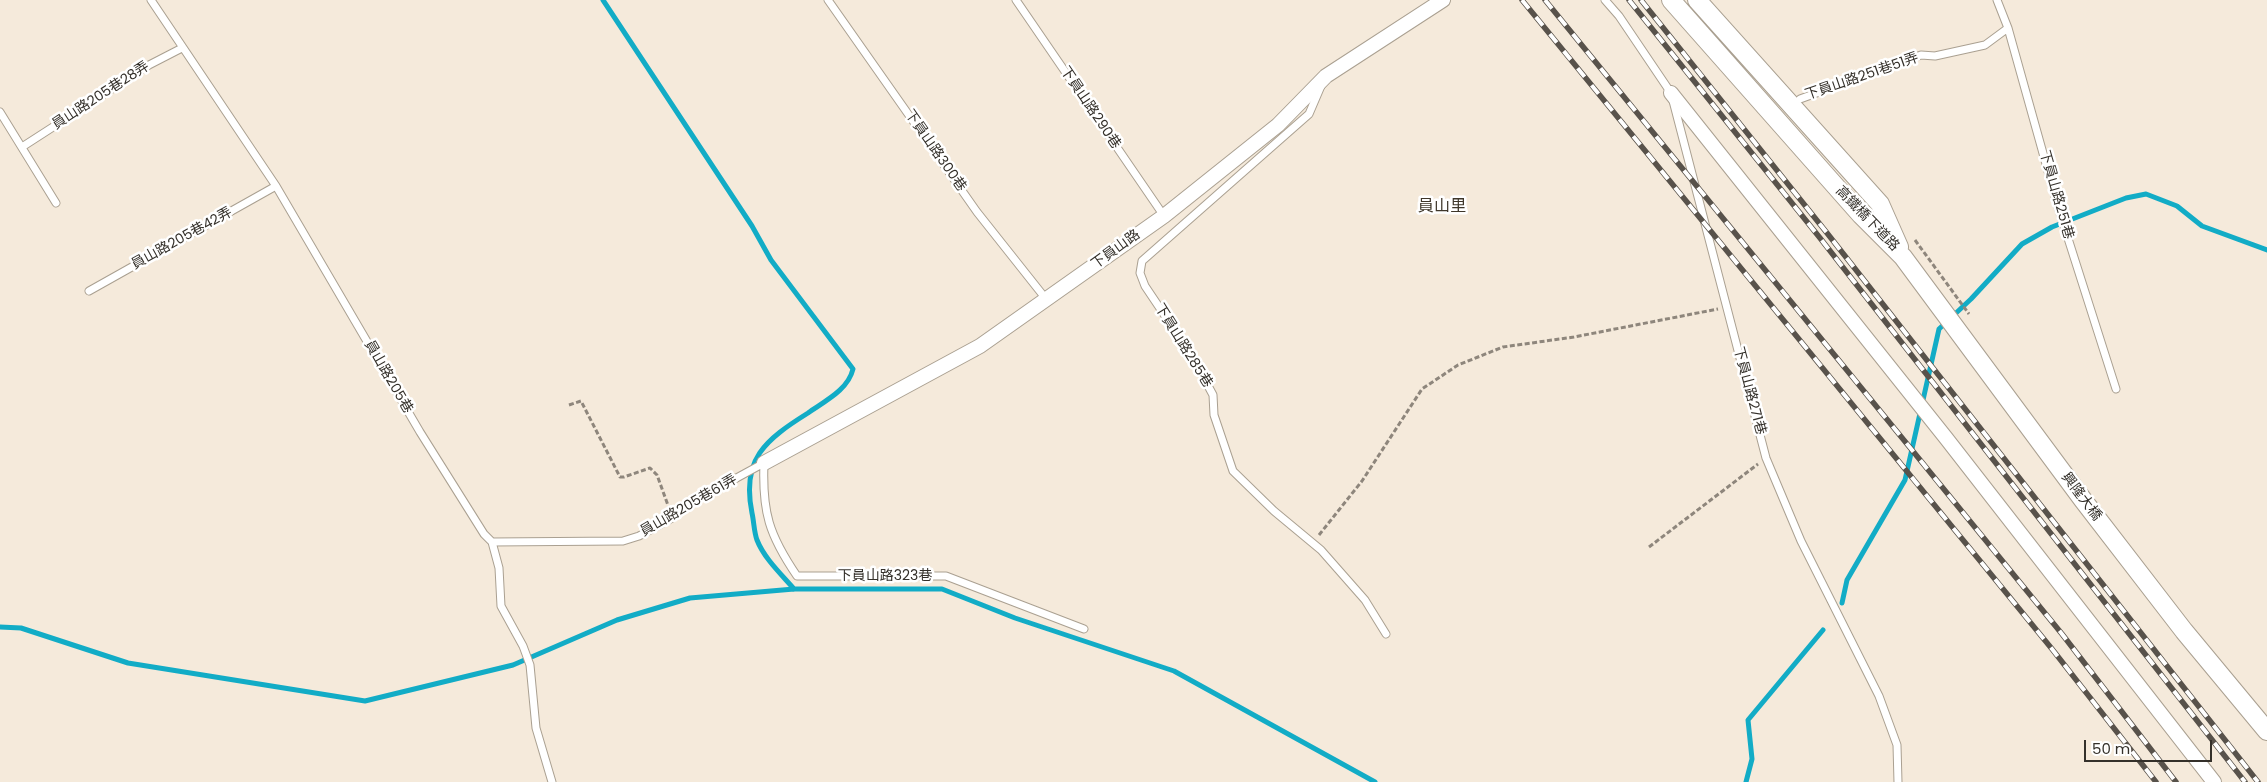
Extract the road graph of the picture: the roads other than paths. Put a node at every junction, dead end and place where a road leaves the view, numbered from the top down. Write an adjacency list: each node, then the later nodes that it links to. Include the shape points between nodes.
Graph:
1 (151, 0): 10 (lane, 員山路205巷)
2 (828, 0): 21 (lane, 下員山路300巷, via 977,212)
3 (1016, 0): 18 (lane, 下員山路290巷)
4 (1443, 0): 11 (street, 下員山路)
5 (1605, 0): 12 (lane, 下員山路271巷)
6 (1672, 0): 19 (street, 高鐵橋下道路, via 1861,216)
7 (1697, 0): 19 (street, 高鐵橋下道路, via 1880,204)
8 (1998, 0): 9 (lane, 下員山路251巷)
9 (2008, 28): 13 (lane, 下員山路251巷51弄, via 1984,45 1935,56 1922,55); 22 (lane, 下員山路251巷, via 2058,207)
10 (182, 48): 15 (lane, 員山路205巷28弄, via 149,65); 16 (lane, 員山路205巷)
11 (1326, 76): 18 (street, 下員山路, via 1278,125); 26 (lane, 下員山路285巷, via 1309,114 1142,261 1140,273 1213,395 1214,415 1233,471 1313,544 1365,600)
12 (1671, 93): 29 (lane, 下員山路271巷, via 1766,458 1801,540 1879,696 1897,746); 30 (street)
13 (1800, 100)
14 (0, 112): 15 (lane)
15 (22, 147): 17 (lane)
16 (276, 186): 20 (lane, 員山路205巷42弄); 24 (lane, 員山路205巷, via 420,432)
17 (56, 203)
18 (1164, 216): 21 (street, 下員山路)
19 (1903, 257): 27 (street, 興隆大橋, via 2083,500 2184,631)
20 (88, 291)
21 (1047, 300): 23 (street, 下員山路, via 980,346)
22 (2116, 389)
23 (764, 463): 24 (lane, 員山路205巷61弄, via 687,505 672,518 639,536 622,541); 25 (lane, 下員山路323巷, via 763,493 767,522 797,576 946,576)
24 (492, 542): 28 (lane, 員山路205巷, via 499,568 502,606 530,665 536,728)
25 (1084, 629)
26 (1386, 634)
27 (2267, 731)
28 (552, 782)
29 (1898, 782)
30 (2214, 782)

